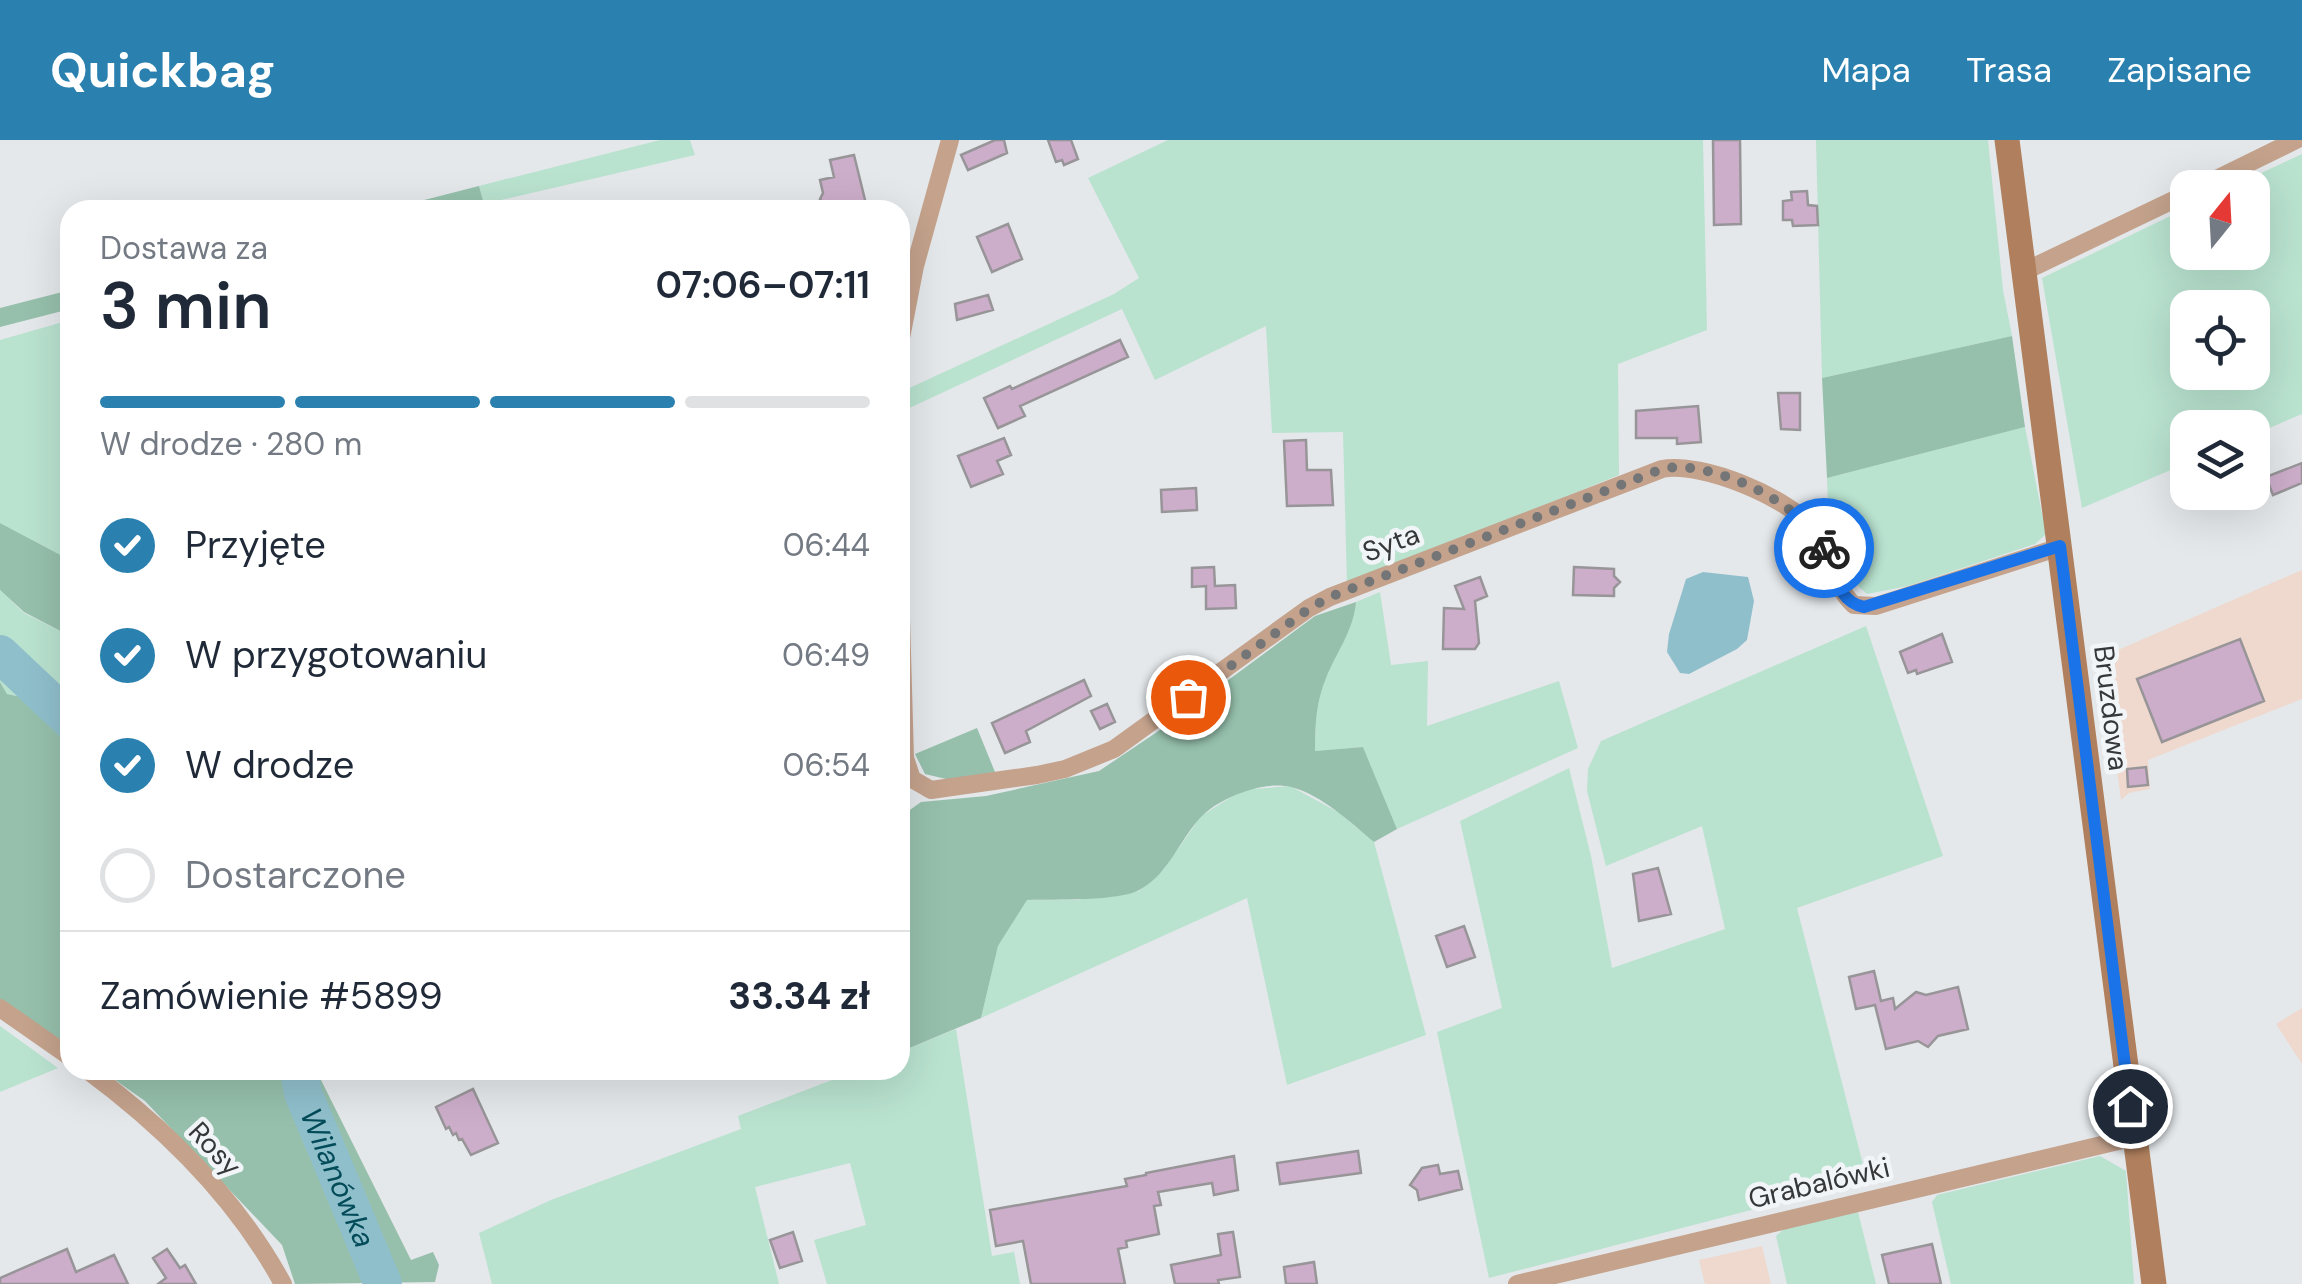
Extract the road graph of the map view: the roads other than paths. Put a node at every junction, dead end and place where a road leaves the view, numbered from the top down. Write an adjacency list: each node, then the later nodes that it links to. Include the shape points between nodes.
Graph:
1 (950, 140): 7 (street)
2 (2007, 140): 6 (street, Bruzdowa)
3 (2296, 140): 4 (street)
4 (2235, 170)
5 (2170, 202): 6 (street)
6 (2024, 272): 8 (street, Bruzdowa)
7 (910, 291)
8 (2060, 546): 9 (street, Syta, via 1876,606 1854,605 1807,522 1721,475 1671,467 1330,597 1094,758 1038,775 931,790); 13 (street, Bruzdowa)
9 (910, 773)
10 (0, 1008): 11 (street)
11 (60, 1051)
12 (101, 1080): 14 (street, Rosy, via 144,1112 208,1180 255,1236)
13 (2135, 1137): 15 (street, Grabalówki); 16 (street, Bruzdowa)
14 (283, 1284)
15 (1516, 1284)
16 (2154, 1284)

